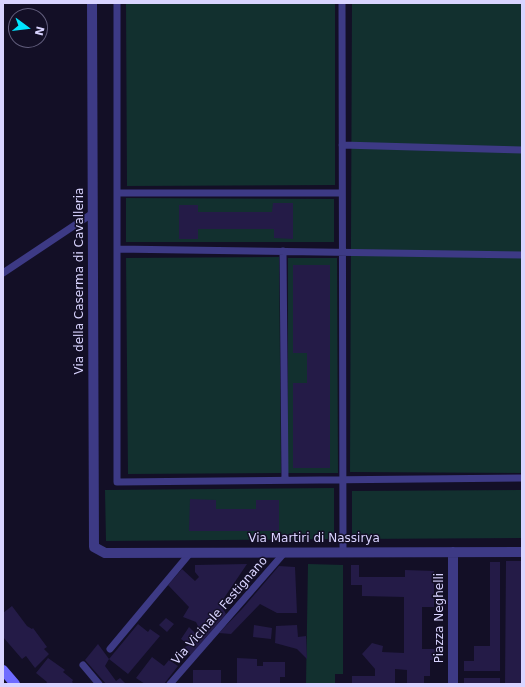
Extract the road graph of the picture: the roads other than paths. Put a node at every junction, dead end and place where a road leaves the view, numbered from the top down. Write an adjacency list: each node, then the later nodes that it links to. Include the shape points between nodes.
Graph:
1 (92, 3): 8 (street, Via della Caserma di Cavalleria)
2 (118, 3): 6 (lane)
3 (342, 3): 4 (lane)
4 (342, 145): 5 (lane); 7 (lane)
5 (522, 150)
6 (117, 193): 7 (lane); 9 (lane)
7 (342, 193): 11 (lane)
8 (93, 213): 13 (lane); 22 (street, Via della Caserma di Cavalleria, via 93,534 94,547)
9 (117, 249): 10 (lane); 16 (lane, via 117,482)
10 (283, 251): 11 (lane); 16 (lane)
11 (342, 252): 12 (lane); 15 (lane)
12 (522, 255)
13 (3, 273)
14 (522, 478): 15 (lane)
15 (343, 479): 16 (lane); 19 (lane)
16 (285, 480)
17 (191, 552): 18 (street, Via Martiri di Nassirya); 22 (street, Via Martiri di Nassirya); 23 (lane)
18 (285, 552): 19 (street, Via Martiri di Nassirya); 28 (lane, Via Vicinale Festignano)
19 (343, 552): 20 (street, Via Martiri di Nassirya)
20 (453, 552): 21 (street, Via Martiri di Nassirya); 29 (street, Piazza Neghelli)
21 (522, 552)
22 (106, 553)
23 (110, 649)
24 (83, 665): 27 (lane)
25 (3, 670): 26 (street)
26 (15, 684)
27 (99, 684)
28 (170, 684)
29 (453, 684)

